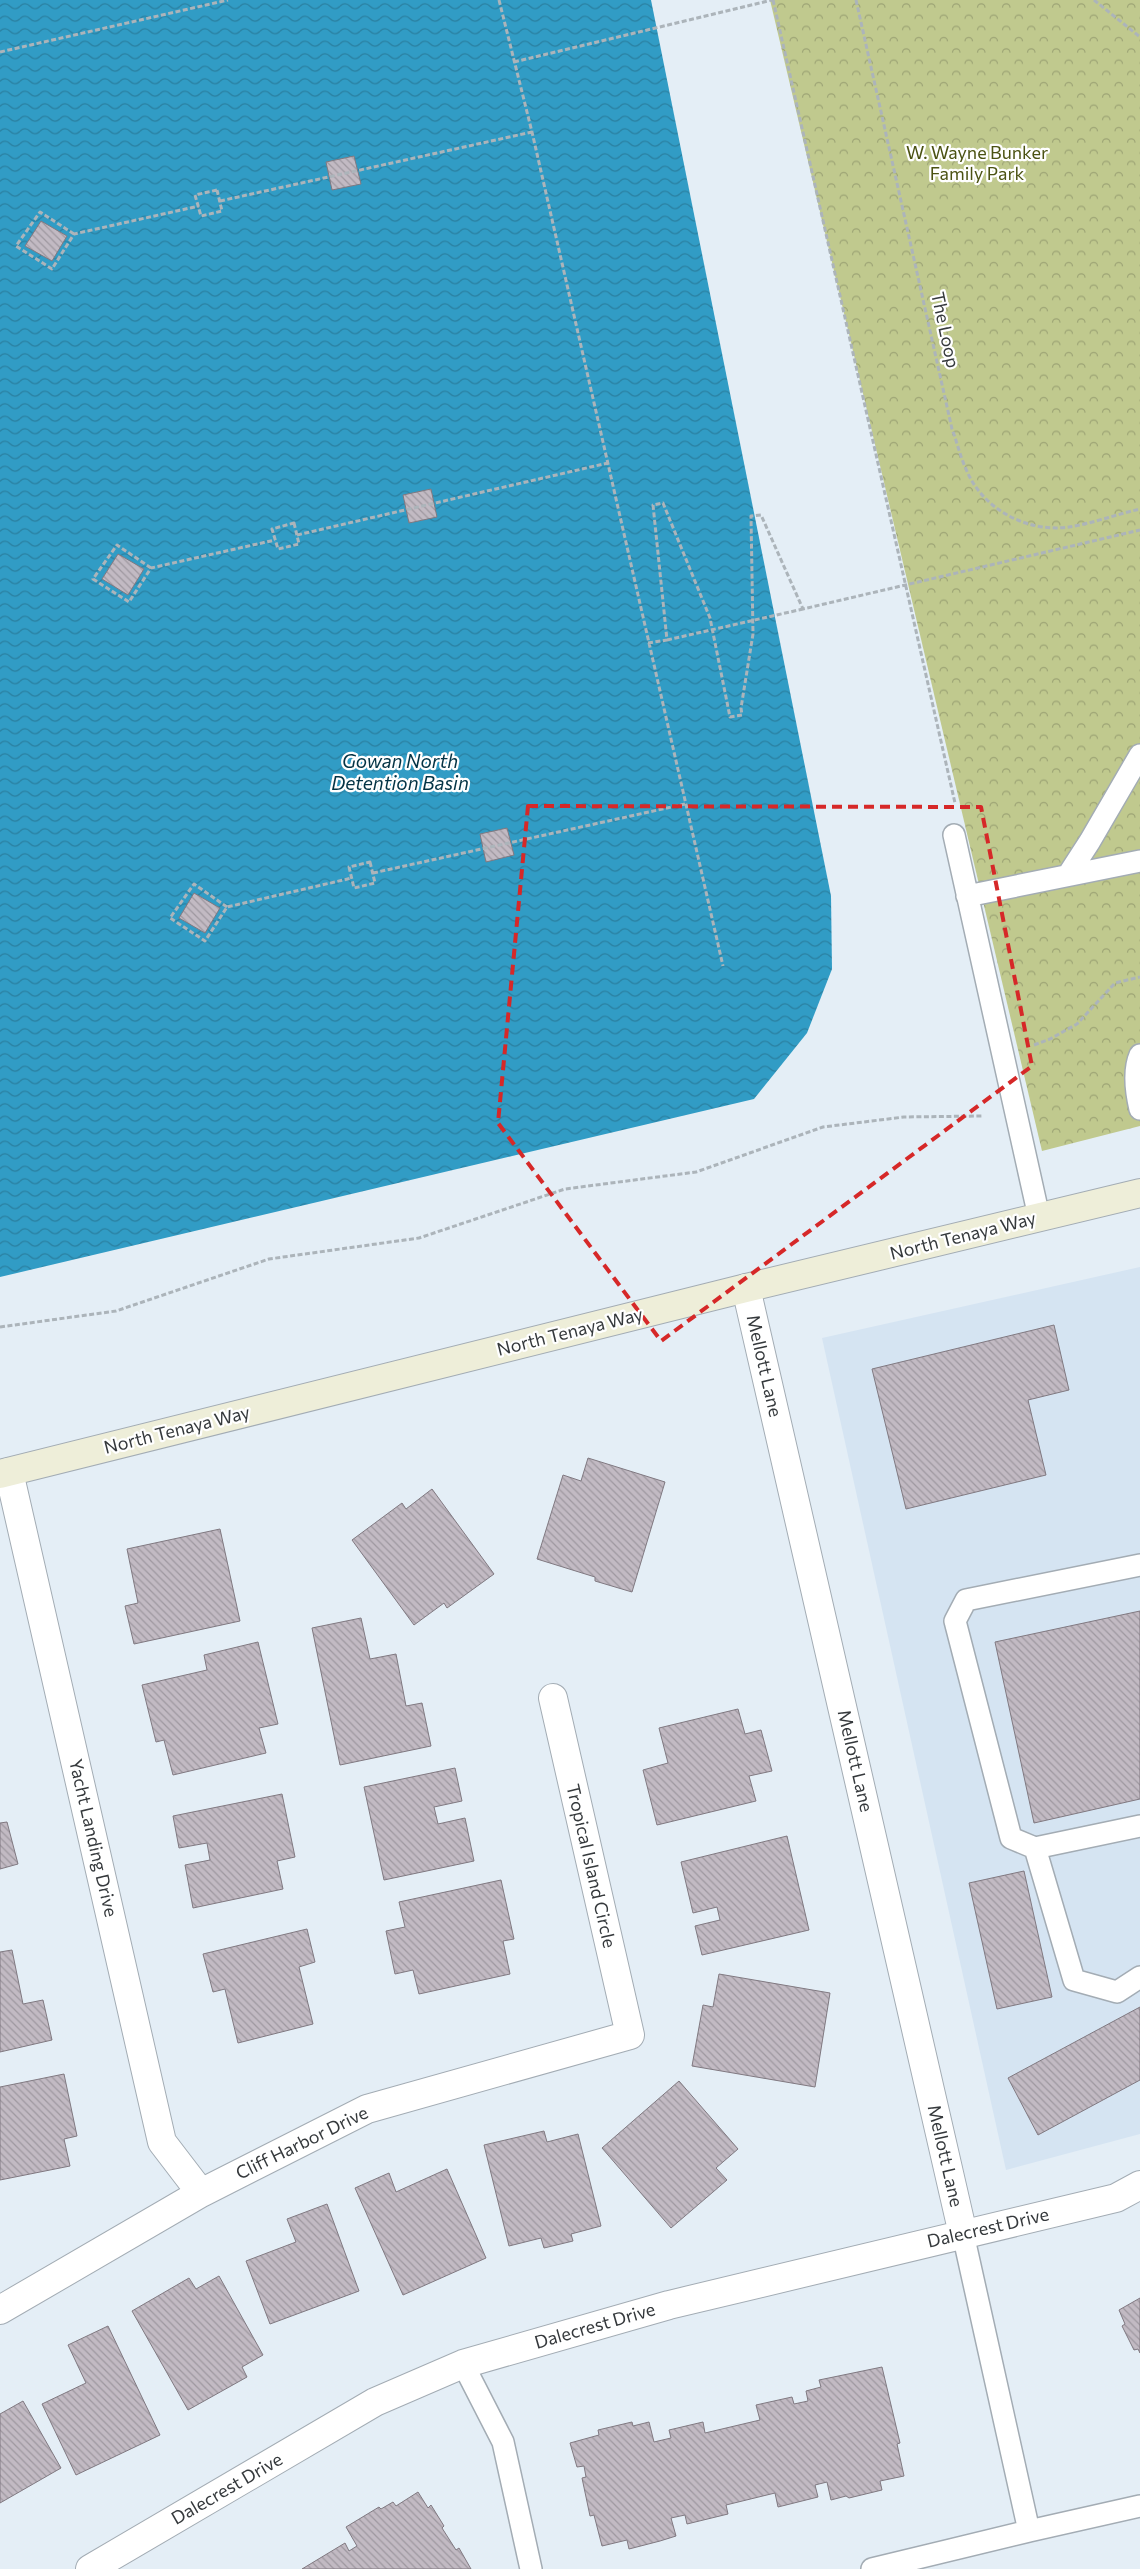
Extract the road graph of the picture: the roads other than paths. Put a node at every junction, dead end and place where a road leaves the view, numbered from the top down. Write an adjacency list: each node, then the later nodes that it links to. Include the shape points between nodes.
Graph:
1 (1140, 755): 4 (lane)
2 (954, 835): 5 (lane)
3 (1140, 861): 4 (lane)
4 (1068, 875): 5 (lane)
5 (967, 896): 9 (lane)
6 (1140, 1055): 7 (lane, via 1136,1092)
7 (1140, 1109)
8 (1140, 1193): 9 (main road, North Tenaya Way)
9 (1038, 1217): 10 (main road, North Tenaya Way)
10 (746, 1288): 11 (main road, North Tenaya Way); 20 (street, Mellott Lane)
11 (4, 1473): 19 (street, Yacht Landing Drive, via 162,2142)
12 (1140, 1565): 15 (lane, via 966,1600 955,1622 1011,1838)
13 (553, 1698): 17 (street, Tropical Island Circle)
14 (1140, 1826): 15 (lane)
15 (1035, 1848): 16 (lane, via 1074,1980 1117,1992)
16 (1140, 1977)
17 (630, 2035): 19 (street, Cliff Harbor Drive, via 367,2109)
18 (1140, 2186): 20 (street, Dalecrest Drive, via 1116,2198)
19 (201, 2193): 21 (street, Cliff Harbor Drive)
20 (964, 2234): 22 (street, Dalecrest Drive, via 668,2304); 24 (lane)
21 (0, 2310)
22 (464, 2364): 25 (street, Dalecrest Drive, via 375,2402); 26 (lane, via 503,2442)
23 (1140, 2506): 24 (lane)
24 (1029, 2531): 27 (lane)
25 (90, 2569)
26 (531, 2569)
27 (872, 2569)

